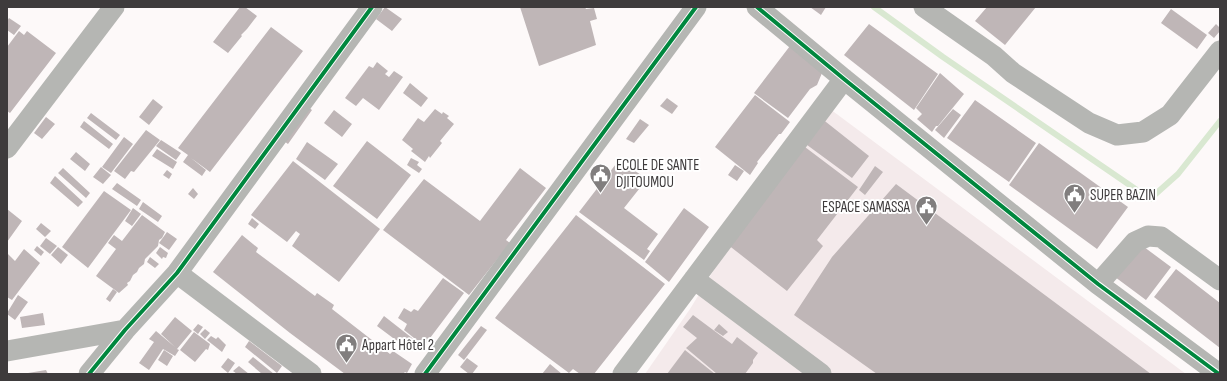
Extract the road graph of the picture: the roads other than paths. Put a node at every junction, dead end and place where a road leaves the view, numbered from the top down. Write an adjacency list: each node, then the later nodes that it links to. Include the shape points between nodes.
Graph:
1 (114, 7): 8 (street)
2 (372, 7): 9 (street)
3 (696, 7): 17 (street)
4 (758, 7): 7 (street)
5 (924, 7): 6 (street, via 994,56 1013,73 1089,123 1117,135 1143,132 1170,115)
6 (1220, 51)
7 (844, 79): 10 (street); 12 (street)
8 (7, 148)
9 (177, 273): 13 (street); 16 (street)
10 (694, 279): 18 (street); 19 (street)
11 (1220, 280): 12 (street, via 1161,237 1148,236 1135,242)
12 (1098, 284): 20 (street)
13 (125, 330): 14 (street); 15 (street)
14 (7, 351)
15 (89, 374)
16 (311, 374)
17 (425, 374)
18 (623, 374)
19 (821, 374)
20 (1219, 374)

